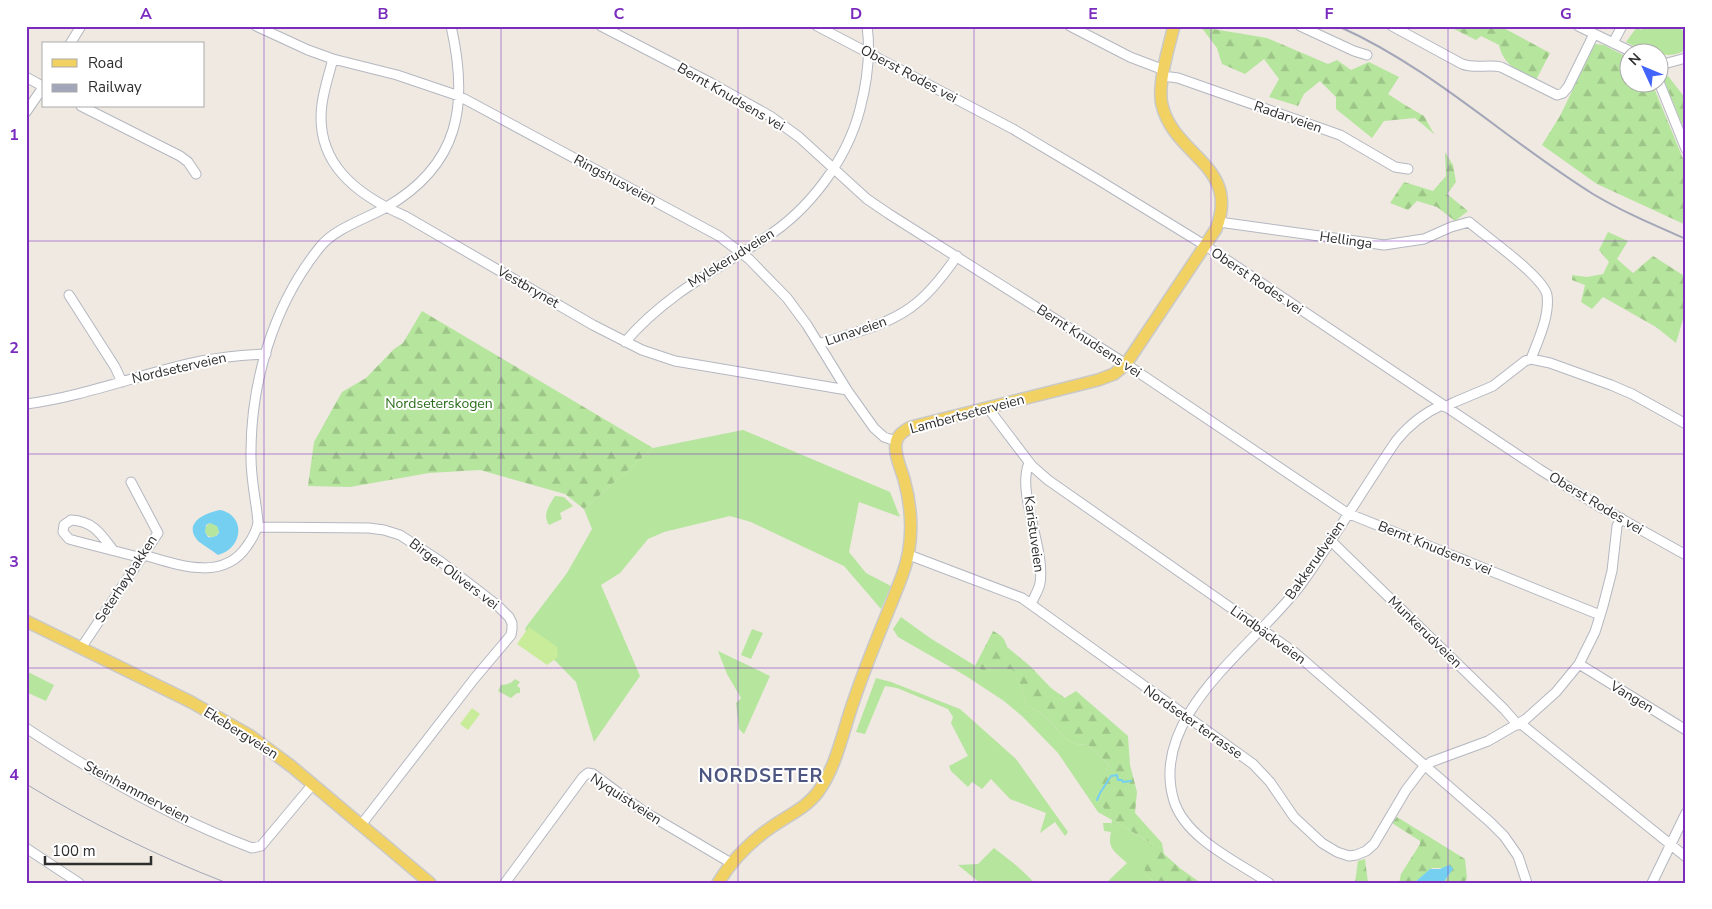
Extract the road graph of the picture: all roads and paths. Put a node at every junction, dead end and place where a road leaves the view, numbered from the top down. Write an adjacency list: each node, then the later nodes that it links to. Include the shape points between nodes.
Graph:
1 (81, 26): 14 (street)
2 (256, 26): 20 (street, Ringshusveien)
3 (451, 26): 27 (street, via 458,57)
4 (601, 26): 31 (street, Bernt Knudsens vei, via 756,108 800,137)
5 (817, 26): 17 (street, Oberst Rodes vei)
6 (867, 26): 17 (street, Mylskerudveien)
7 (1070, 26): 22 (street, Radarveien)
8 (1174, 26): 22 (main road, Lambertseterveien)
9 (1300, 26): 18 (street)
10 (1392, 26): 13 (street, via 1462,64 1501,67 1553,95 1560,95 1568,87)
11 (1578, 26): 13 (street)
12 (1622, 26): 15 (street)
13 (1594, 34): 15 (street)
14 (71, 42)
15 (1613, 43): 16 (street)
16 (1620, 46)
17 (868, 53): 31 (street, Mylskerudveien, via 859,114); 36 (street, Oberst Rodes vei, via 1013,129)
18 (1367, 55)
19 (1686, 58): 21 (street)
20 (333, 59): 27 (street, Ringshusveien, via 397,75); 34 (street, Vestbrynet, via 321,114 327,150 340,173)
21 (1670, 62)
22 (1164, 73): 32 (street, Radarveien, via 1340,135 1395,167); 35 (main road, Lambertseterveien, via 1160,98 1165,116 1171,128 1211,172 1219,186 1222,204)
23 (26, 77): 24 (street)
24 (42, 86)
25 (42, 90): 29 (street)
26 (1663, 92): 30 (street)
27 (459, 96): 34 (street, via 453,133 442,154 420,181); 37 (street, Ringshusveien, via 702,226)
28 (85, 108): 33 (street, via 180,156)
29 (26, 112)
30 (1686, 149)
31 (834, 169): 37 (street, Mylskerudveien, via 790,218); 38 (street, Bernt Knudsens vei, via 874,203)
32 (1408, 169)
33 (196, 174)
34 (385, 208): 40 (street, Vestbrynet); 42 (street, via 321,246 292,289)
35 (1219, 222): 36 (main road, Lambertseterveien); 43 (street, Hellinga, via 1384,245 1424,239 1469,222 1544,287 1547,296 1545,314)
36 (1206, 246): 44 (main road, Lambertseterveien); 48 (street, Oberst Rodes vei)
37 (742, 253): 40 (street, Mylskerudveien, via 683,288); 41 (street, Ringshusveien, via 787,298)
38 (957, 256): 41 (street, Lunaveien, via 937,283 910,308 882,323); 44 (street, Bernt Knudsens vei)
39 (69, 294): 45 (street, Nordseterveien)
40 (624, 342): 46 (street, Vestbrynet, via 675,361)
41 (819, 344): 46 (street, Ringshusveien)
42 (266, 354): 45 (street, Nordseterveien, via 204,361); 56 (street, via 251,437)
43 (1531, 359): 48 (street, Bakkerudveien, via 1525,360 1493,386); 50 (street, via 1611,385)
44 (1126, 364): 49 (main road, Lambertseterveien, via 1103,378); 54 (street, Bernt Knudsens vei)
45 (122, 382): 47 (street, Nordseterveien)
46 (847, 390): 51 (street, Ringshusveien, via 874,428 884,437)
47 (26, 404)
48 (1444, 406): 54 (street, Bakkerudveien, via 1428,412 1402,434); 55 (street, Oberst Rodes vei, via 1539,470)
49 (988, 408): 51 (main road, Lambertseterveien, via 911,427); 52 (street, Lindbäckveien)
50 (1686, 424)
51 (896, 441): 59 (main road, Lambertseterveien, via 910,513)
52 (1030, 464): 62 (street, Karistuveien, via 1026,472 1028,502 1041,575); 65 (street, Lindbäckveien, via 1048,480)
53 (131, 482): 61 (street, Seterhøybakken, via 158,533)
54 (1348, 513): 57 (street, Bakkerudveien); 63 (street, Bernt Knudsens vei)
55 (1621, 518): 60 (street, Oberst Rodes vei); 63 (street)
56 (257, 527): 61 (street, via 241,554 228,563 211,568); 75 (street, Birger Olivers vei, via 369,528 393,532 412,541 476,588 512,623 511,636)
57 (1330, 540): 65 (street, Bakkerudveien, via 1289,599); 69 (street, Munkerudveien)
58 (114, 550): 58 (street, via 66,536 63,529 67,522 74,520 88,523); 61 (street)
59 (909, 555): 62 (street, Nordseter terrasse, via 1010,592); 79 (main road, Lambertseterveien, via 827,779 810,801 762,834)
60 (1686, 555)
61 (143, 556): 66 (street, Seterhøybakken)
62 (1031, 604): 68 (street, Nordseter terrasse)
63 (1600, 615): 67 (street)
64 (26, 621): 66 (main road, Ekebergveien)
65 (1261, 628): 68 (street, Bakkerudveien, via 1211,682); 72 (street, Lindbäckveien, via 1294,652)
66 (81, 648): 73 (main road, Ekebergveien, via 229,723 271,750)
67 (1579, 664): 69 (street, via 1548,700); 71 (street, Vangen)
68 (1186, 716): 72 (street, Nordseter terrasse, via 1258,768 1308,832 1337,852 1349,856 1356,856 1374,844 1406,790); 84 (street, Bakkerudveien, via 1171,760 1170,786 1177,808 1200,838)
69 (1519, 724): 72 (street, via 1488,741); 76 (street, Munkerudveien)
70 (26, 728): 73 (street, Steinhammerveien, via 126,789 252,848 261,846)
71 (1686, 730)
72 (1426, 766): 85 (street, Lindbäckveien, via 1504,836 1518,856)
73 (313, 784): 75 (main road, Ekebergveien)
74 (1686, 813): 76 (street)
75 (361, 825): 81 (main road, Ekebergveien)
76 (1671, 845): 78 (street, Munkerudveien); 86 (street)
77 (26, 848): 80 (street)
78 (1686, 857)
79 (731, 863): 82 (street, Nyquistveien, via 643,811 588,773); 83 (main road, Lambertseterveien)
80 (79, 883)
81 (430, 883)
82 (505, 883)
83 (718, 883)
84 (1270, 883)
85 (1527, 883)
86 (1652, 883)

